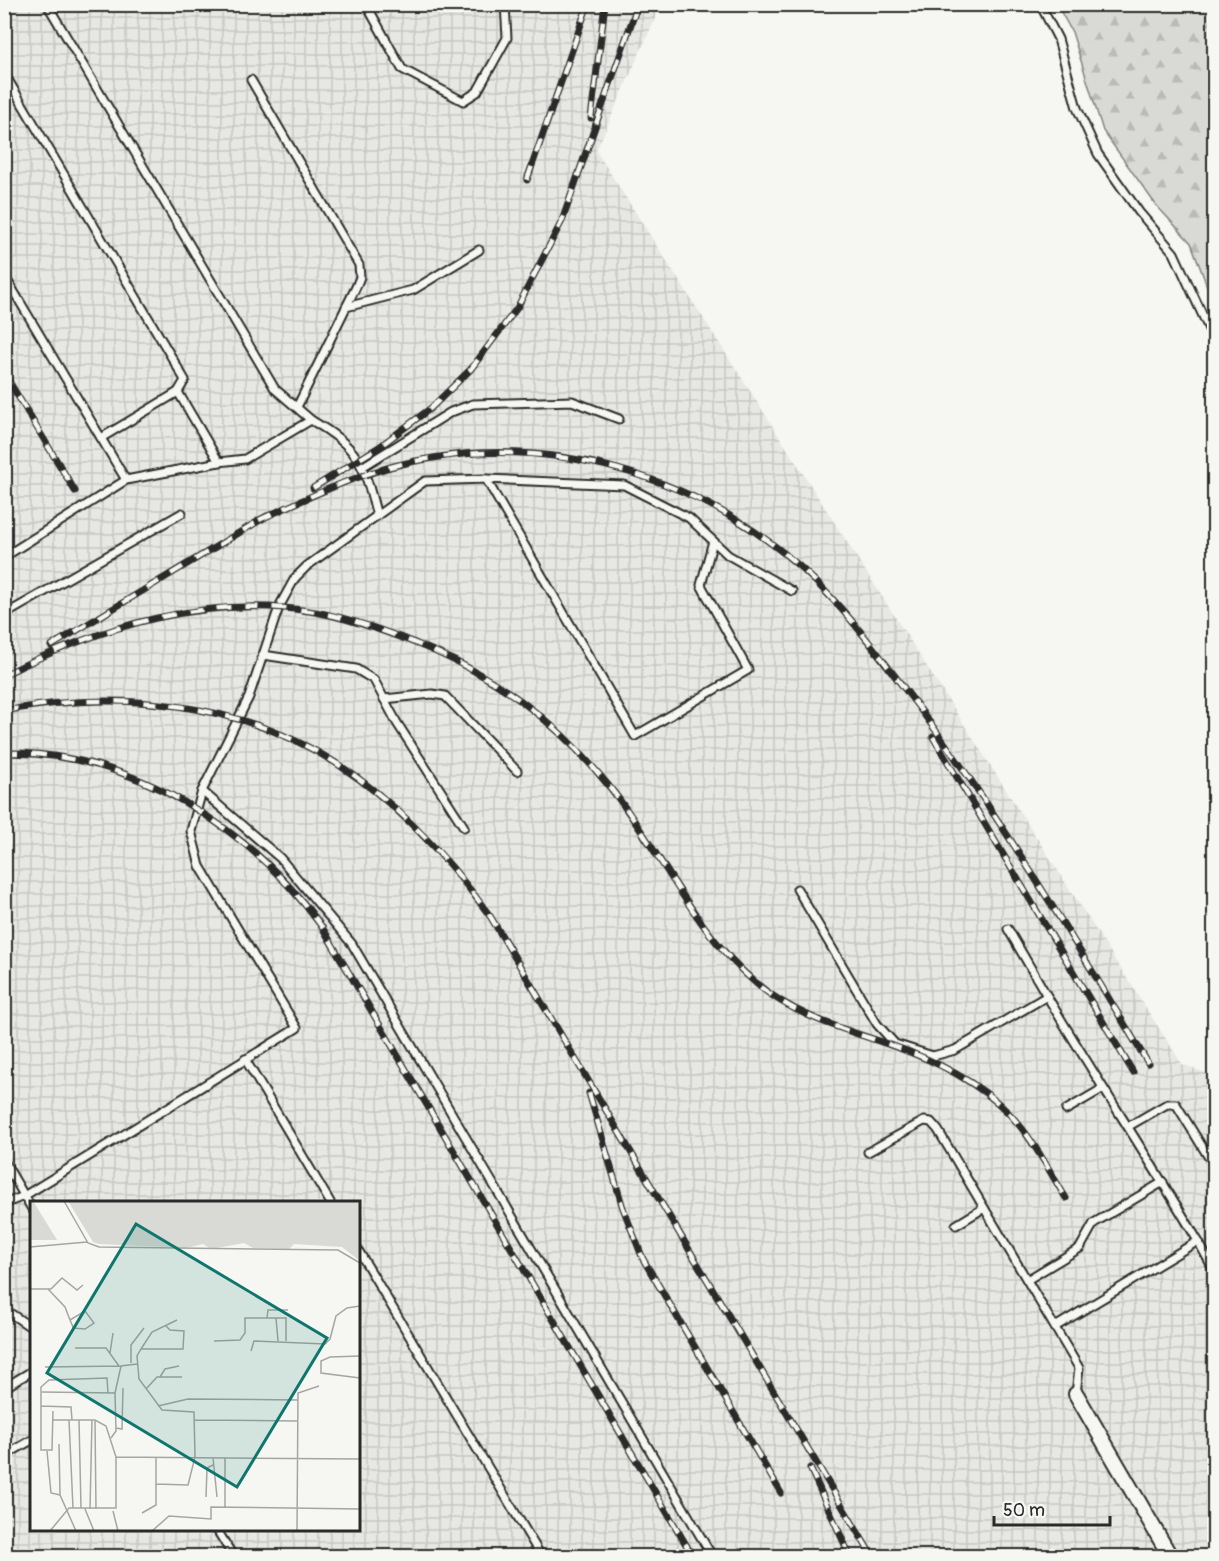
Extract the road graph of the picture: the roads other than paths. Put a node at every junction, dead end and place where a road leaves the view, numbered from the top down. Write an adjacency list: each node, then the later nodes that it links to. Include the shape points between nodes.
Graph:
1 (47, 4): 12 (lane, via 275,389)
2 (366, 4): 4 (lane, via 402,69 463,101 477,92 507,38)
3 (1040, 4): 10 (lane, via 1058,39 1077,108 1098,154 1174,253)
4 (506, 5)
5 (4, 73): 11 (lane, via 182,373 185,380)
6 (251, 80): 9 (lane, via 359,265 360,277)
7 (479, 250): 9 (lane, via 412,290)
8 (4, 275): 15 (lane)
9 (346, 307): 12 (lane)
10 (1215, 340)
11 (178, 392): 15 (lane); 16 (lane)
12 (297, 407): 14 (lane)
13 (619, 419): 17 (lane, via 573,401 473,404 451,412)
14 (310, 420): 16 (lane, via 245,459); 17 (lane, via 339,436)
15 (101, 438): 19 (lane)
16 (219, 462): 19 (lane)
17 (363, 467): 21 (lane)
18 (486, 479): 21 (lane, via 425,482); 22 (lane, via 624,485 689,518); 22 (lane, via 635,736 748,670 701,585)
19 (126, 480): 23 (lane)
20 (182, 513): 25 (lane)
21 (376, 516): 26 (lane, via 295,578 279,607)
22 (713, 541): 24 (lane, via 728,555)
23 (4, 557)
24 (792, 591)
25 (4, 615)
26 (263, 655): 27 (lane, via 356,669 374,680); 29 (lane, via 239,720)
27 (384, 699): 28 (lane, via 445,696); 30 (lane)
28 (517, 771)
29 (202, 792): 34 (lane, via 191,831 195,855 297,1028); 63 (lane, via 280,858 352,944)
30 (464, 828)
31 (797, 890): 33 (lane, via 877,1024 895,1044 933,1056 955,1050)
32 (1008, 930): 33 (lane)
33 (1047, 996): 35 (lane)
34 (245, 1059): 42 (lane); 43 (lane)
35 (1102, 1089): 36 (lane); 37 (lane)
36 (1066, 1110)
37 (1129, 1126): 40 (lane, via 1167,1104 1176,1104); 41 (lane)
38 (868, 1152): 46 (lane, via 916,1123 931,1122)
39 (4, 1161): 42 (lane)
40 (1215, 1166)
41 (1163, 1182): 48 (lane); 51 (lane, via 1094,1223 1080,1248)
42 (24, 1196): 44 (lane); 45 (lane)
43 (329, 1201)
44 (4, 1204)
45 (30, 1206)
46 (984, 1208): 47 (lane); 51 (lane)
47 (956, 1225)
48 (1198, 1241): 50 (lane); 54 (lane)
49 (360, 1253): 62 (lane)
50 (1215, 1270)
51 (1027, 1280): 54 (lane)
52 (4, 1309): 53 (lane)
53 (30, 1327)
54 (1055, 1327): 57 (lane, via 1079,1368)
55 (30, 1372): 56 (lane)
56 (4, 1388)
57 (1076, 1394): 64 (street)
58 (30, 1441): 59 (lane)
59 (4, 1456)
60 (218, 1531): 61 (lane)
61 (233, 1557)
62 (541, 1557)
63 (712, 1557)
64 (1170, 1557)

